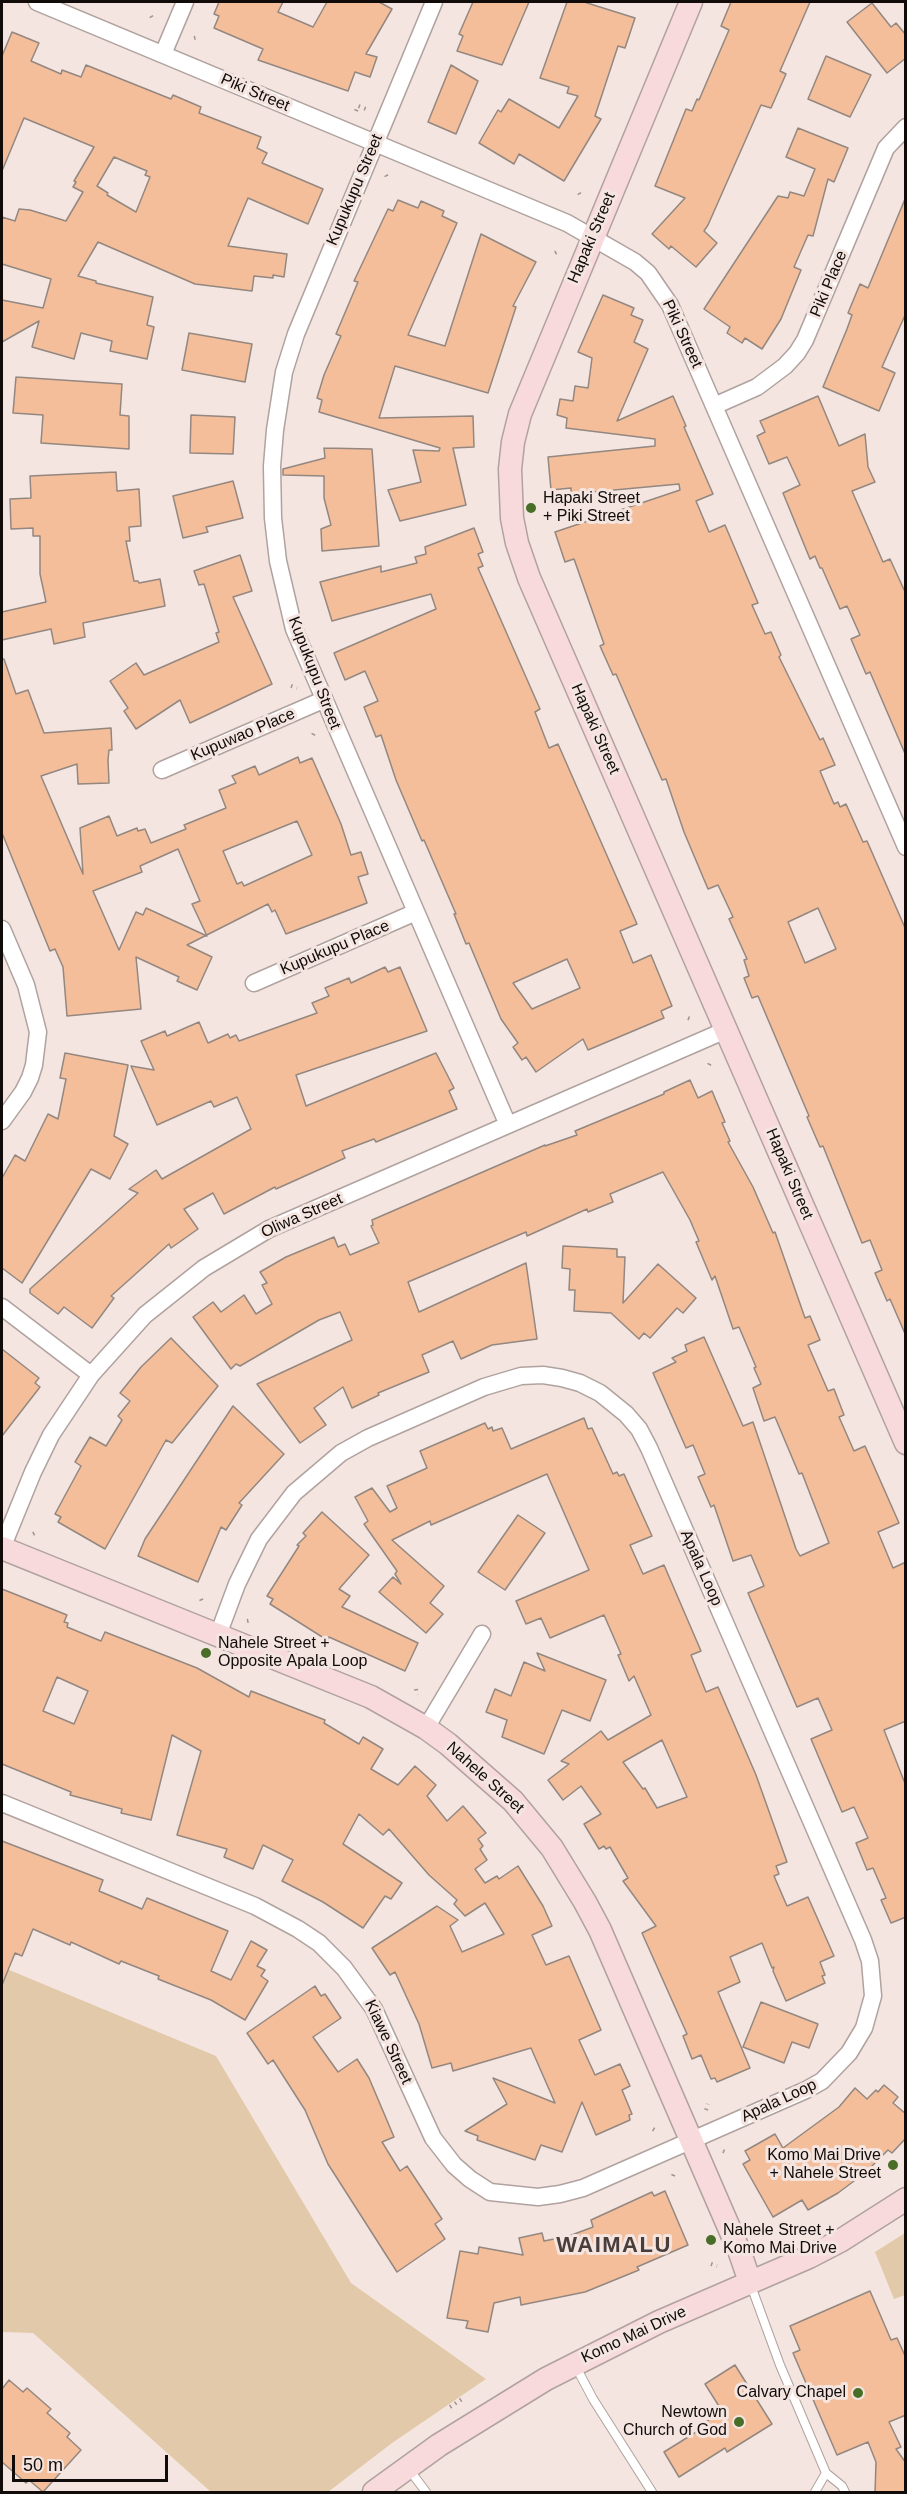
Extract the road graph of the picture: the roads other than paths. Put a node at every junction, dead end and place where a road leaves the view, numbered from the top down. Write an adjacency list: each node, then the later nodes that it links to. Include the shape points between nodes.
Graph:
1 (37, 2): 5 (street, Piki Street)
2 (185, 2): 5 (street)
3 (434, 2): 7 (street, Kupukupu Street)
4 (691, 2): 8 (street, Hapaki Street)
5 (163, 54): 7 (street, Piki Street)
6 (906, 127): 9 (street, Piki Place, via 886,148 797,353 757,387)
7 (375, 143): 8 (street, Piki Street, via 567,223); 10 (street, Kupukupu Street, via 296,334 284,372 275,430 272,498 278,561 294,629)
8 (592, 238): 9 (street, Piki Street, via 648,273 670,305); 16 (street, Hapaki Street, via 520,414 510,469 512,518 529,578)
9 (714, 406): 12 (street, Piki Street)
10 (323, 700): 11 (street, Kupuwao Place); 13 (street, Kupukupu Street)
11 (162, 770)
12 (906, 847)
13 (416, 912): 15 (street, Kupukupu Place); 18 (street, Kupukupu Street)
14 (2, 929): 17 (street, via 26,985 38,1032 30,1078)
15 (254, 983)
16 (726, 1030): 18 (street, Oliwa Street); 21 (street, Hapaki Street)
17 (2, 1121)
18 (508, 1125): 20 (street, Oliwa Street, via 236,1247 145,1316)
19 (2, 1307): 20 (street)
20 (91, 1375): 22 (street, Oliwa Street, via 51,1435)
21 (906, 1443)
22 (2, 1548): 24 (street, Nahele Street)
23 (482, 1634): 25 (street)
24 (218, 1635): 25 (street, Nahele Street, via 371,1697); 27 (street, Apala Loop, via 247,1561 277,1512 317,1471 368,1438 484,1387 521,1376 543,1375 580,1383 600,1392 626,1414 649,1448 864,1940 873,1978 873,1996 864,2028 849,2053 822,2081)
25 (426, 1728): 27 (street, Nahele Street, via 470,1761 513,1801 569,1874 600,1930)
26 (2, 1803): 27 (street, Kiawe Street, via 255,1906 319,1944 350,1975 374,2008 424,2122 442,2152 490,2192 519,2196 560,2194 583,2188)
27 (691, 2140): 29 (street, Nahele Street)
28 (906, 2199): 29 (street, Komo Mai Drive, via 840,2241)
29 (750, 2282): 30 (street, Komo Mai Drive); 32 (lane)
30 (575, 2363): 31 (street, Komo Mai Drive, via 489,2413); 35 (lane)
31 (407, 2468): 33 (street, Komo Mai Drive); 34 (lane)
32 (826, 2473): 36 (lane); 37 (lane, via 842,2486)
33 (374, 2493)
34 (426, 2493)
35 (652, 2493)
36 (815, 2493)
37 (844, 2493)

